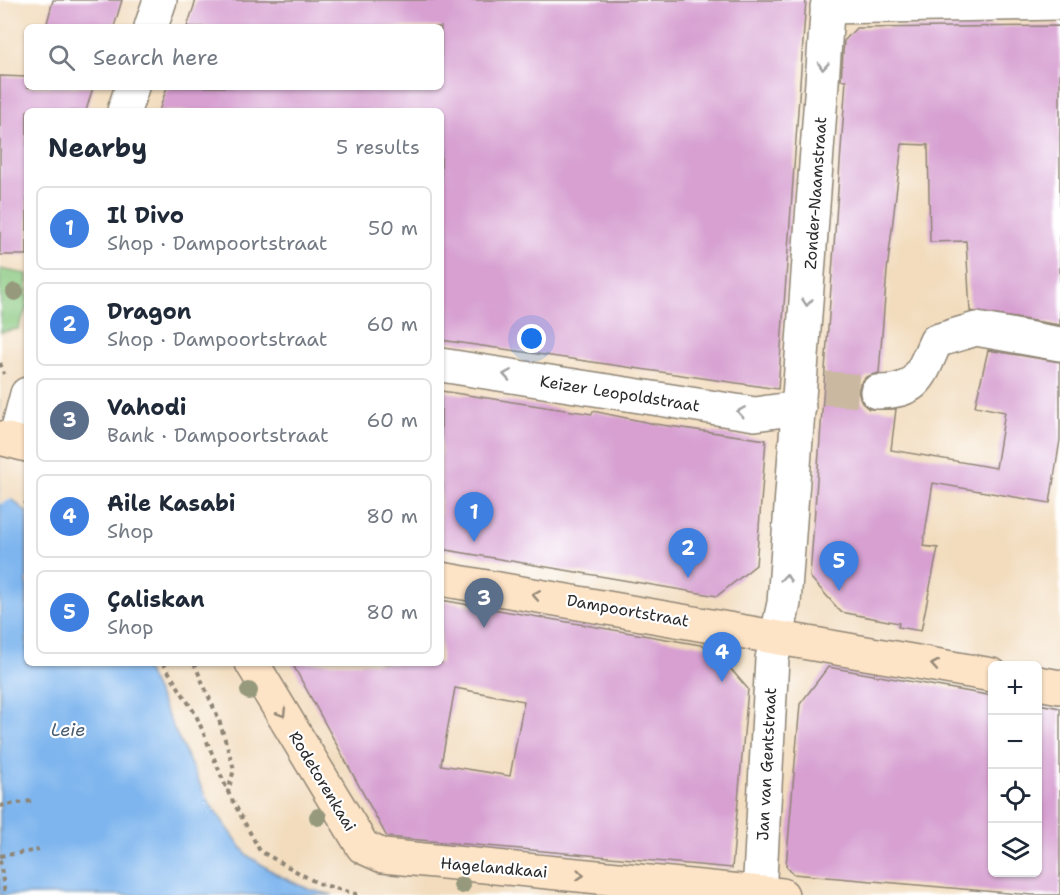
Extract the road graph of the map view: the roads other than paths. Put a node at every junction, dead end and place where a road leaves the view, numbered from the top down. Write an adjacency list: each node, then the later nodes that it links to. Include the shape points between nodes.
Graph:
1 (160, 0): 4 (street)
2 (1060, 3): 3 (street)
3 (828, 4): 10 (street, Zonder-Naamstraat, one-way to 10)
4 (152, 24)
5 (131, 90): 6 (street)
6 (125, 108)
7 (1060, 344): 9 (street, via 976,329 936,341 917,382 899,392)
8 (444, 365): 10 (street, Keizer Leopoldstraat, one-way to 8, via 755,414)
9 (877, 392)
10 (808, 394): 14 (street, Zonder-Naamstraat, one-way to 10)
11 (24, 405): 12 (street)
12 (14, 441)
13 (444, 580): 14 (street, Dampoortstraat, one-way to 13)
14 (777, 636): 16 (street, Dampoortstraat, one-way to 14); 20 (street, Jan van Gentstraat, via 772,659)
15 (254, 666): 19 (street, Rodetorenkaai, one-way to 19, via 363,846 383,856)
16 (988, 674)
17 (1042, 684): 18 (street)
18 (1060, 687)
19 (421, 860): 20 (street, Hagelandkaai, one-way to 20)
20 (766, 894)

